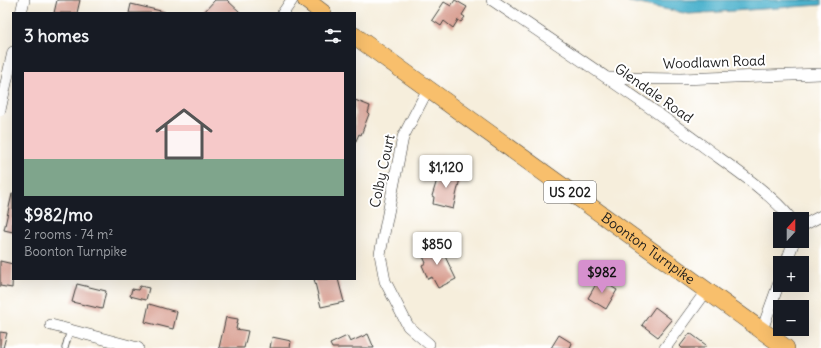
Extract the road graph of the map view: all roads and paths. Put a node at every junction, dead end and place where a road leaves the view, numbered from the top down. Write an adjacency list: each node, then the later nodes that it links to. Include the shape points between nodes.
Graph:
1 (24, 0): 5 (street)
2 (292, 0): 6 (street)
3 (306, 0): 7 (main road)
4 (492, 0): 11 (street, Glendale Road)
5 (21, 12)
6 (283, 12)
7 (323, 12)
8 (356, 37): 12 (main road, Boonton Turnpike / US 202)
9 (12, 56): 13 (street)
10 (821, 74): 11 (street, Woodlawn Road, via 681,79)
11 (608, 78): 14 (street, Glendale Road, via 730,166)
12 (428, 89): 17 (main road, Boonton Turnpike / US 202); 22 (street, Colby Court, via 403,137 380,254 384,282 408,326)
13 (0, 110)
14 (786, 212)
15 (821, 216): 16 (street)
16 (809, 222)
17 (707, 290): 21 (main road, Boonton Turnpike / US 202); 25 (street)
18 (776, 292): 21 (street)
19 (51, 325): 20 (street)
20 (70, 330): 23 (lane); 24 (street)
21 (762, 330): 26 (main road, Boonton Turnpike / US 202)
22 (429, 344)
23 (65, 348)
24 (138, 348)
25 (665, 348)
26 (786, 348)

